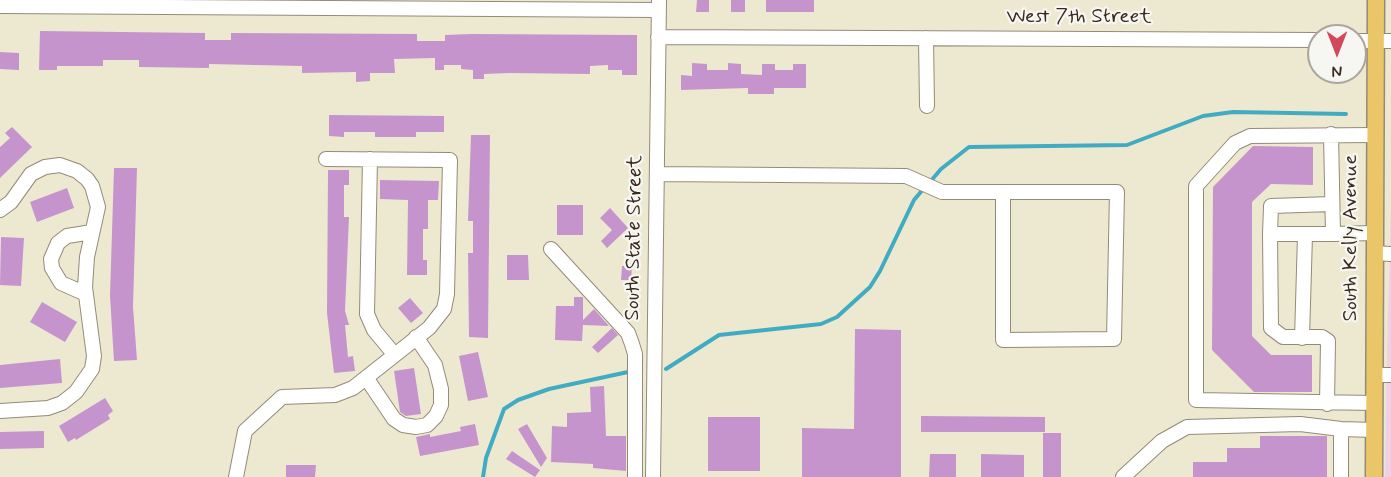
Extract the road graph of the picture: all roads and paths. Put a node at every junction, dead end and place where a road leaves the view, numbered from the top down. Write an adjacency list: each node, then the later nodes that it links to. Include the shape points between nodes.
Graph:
1 (1376, 0): 8 (main road, South Kelly Avenue)
2 (658, 5): 3 (street); 4 (street, South State Street)
3 (0, 6)
4 (658, 38): 5 (street, West 7th Street); 14 (street, South State Street)
5 (926, 38): 6 (street, West 7th Street); 9 (street)
6 (1307, 40)
7 (1367, 41): 8 (street)
8 (1383, 41): 11 (main road, South Kelly Avenue)
9 (927, 106)
10 (1331, 134): 11 (street); 16 (street); 32 (street, via 1250,136 1235,143 1196,186 1196,400)
11 (1375, 135): 19 (main road, South Kelly Avenue)
12 (326, 159): 13 (street)
13 (370, 159): 26 (street, via 450,160 446,302 436,321); 28 (street, via 367,314 374,330)
14 (657, 174): 15 (street, via 906,176 942,192); 33 (street, South State Street)
15 (1003, 192): 15 (street, via 1117,192 1114,339 1003,340)
16 (1332, 204): 20 (street, via 1271,206); 21 (street)
17 (0, 210): 18 (street, via 11,202 31,174 60,165 77,171 92,186 98,207 98,220)
18 (92, 232): 25 (street); 25 (street, via 67,236 58,243 51,259 61,283)
19 (1375, 233): 21 (street); 24 (main road, South Kelly Avenue)
20 (1270, 234): 22 (street); 27 (street, via 1271,328 1283,337)
21 (1333, 234): 22 (street)
22 (1305, 235): 27 (street)
23 (551, 249): 35 (street, via 628,333 635,354)
24 (1383, 254): 29 (main road, South Kelly Avenue)
25 (86, 294): 34 (street, via 94,356 85,381 62,403 48,408)
26 (416, 337): 28 (street); 30 (street, via 435,365 441,389 441,405 427,425 403,425 394,419)
27 (1302, 338): 32 (street, via 1322,337 1328,341)
28 (394, 354): 30 (street)
29 (1383, 375): 31 (main road, South Kelly Avenue)
30 (367, 379): 38 (street, via 335,395 282,398 245,431)
31 (1374, 403): 32 (street); 37 (main road, South Kelly Avenue)
32 (1327, 404)
33 (654, 410): 35 (street); 40 (street, South State Street)
34 (0, 411)
35 (635, 412): 39 (street)
36 (1341, 429): 37 (street); 41 (street, via 1300,424 1187,427 1162,441); 42 (street)
37 (1374, 430): 43 (main road, South Kelly Avenue)
38 (236, 477)
39 (635, 477)
40 (653, 477)
41 (1123, 477)
42 (1341, 477)
43 (1374, 477)

